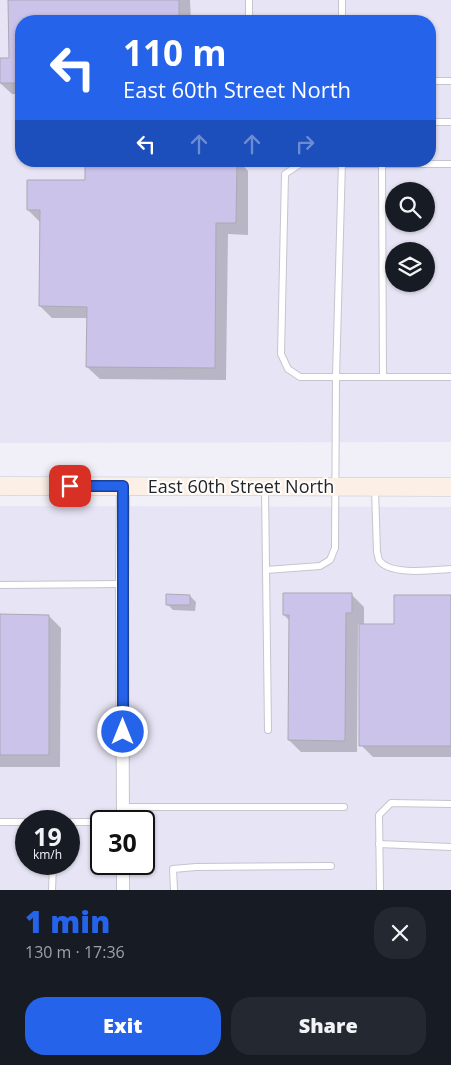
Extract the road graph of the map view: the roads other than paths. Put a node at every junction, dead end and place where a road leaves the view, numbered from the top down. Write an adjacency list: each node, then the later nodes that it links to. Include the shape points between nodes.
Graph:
1 (250, 0): 3 (lane)
2 (342, 0): 4 (lane)
3 (249, 15)
4 (342, 15)
5 (436, 81): 6 (lane)
6 (451, 81)
7 (436, 122): 8 (lane)
8 (451, 122)
9 (436, 164): 10 (lane)
10 (451, 164)
11 (295, 167): 14 (lane, via 284,174 281,354 288,370 300,377)
12 (342, 167): 14 (lane)
13 (382, 167): 15 (lane)
14 (336, 377): 15 (lane); 20 (lane)
15 (383, 377): 16 (lane)
16 (451, 377)
17 (0, 486): 18 (main road, East 60th Street North)
18 (123, 486): 19 (main road, East 60th Street North); 25 (street)
19 (265, 486): 20 (main road, East 60th Street North); 24 (lane)
20 (335, 486): 21 (main road, East 60th Street North); 24 (lane, via 335,548 330,560 320,566)
21 (375, 487): 22 (main road, East 60th Street North); 23 (lane, via 379,560 396,570)
22 (451, 487)
23 (451, 569)
24 (266, 570): 27 (lane)
25 (122, 584): 26 (lane); 29 (street)
26 (0, 585)
27 (268, 730)
28 (451, 804): 33 (lane, via 391,803 379,814)
29 (123, 807): 30 (lane)
30 (344, 807)
31 (0, 822): 32 (lane)
32 (15, 822)
33 (379, 844): 34 (lane); 41 (lane)
34 (451, 847)
35 (331, 866): 40 (lane, via 173,869)
36 (53, 875): 38 (lane)
37 (123, 875): 39 (street)
38 (52, 890)
39 (123, 890)
40 (174, 890)
41 (380, 890)

